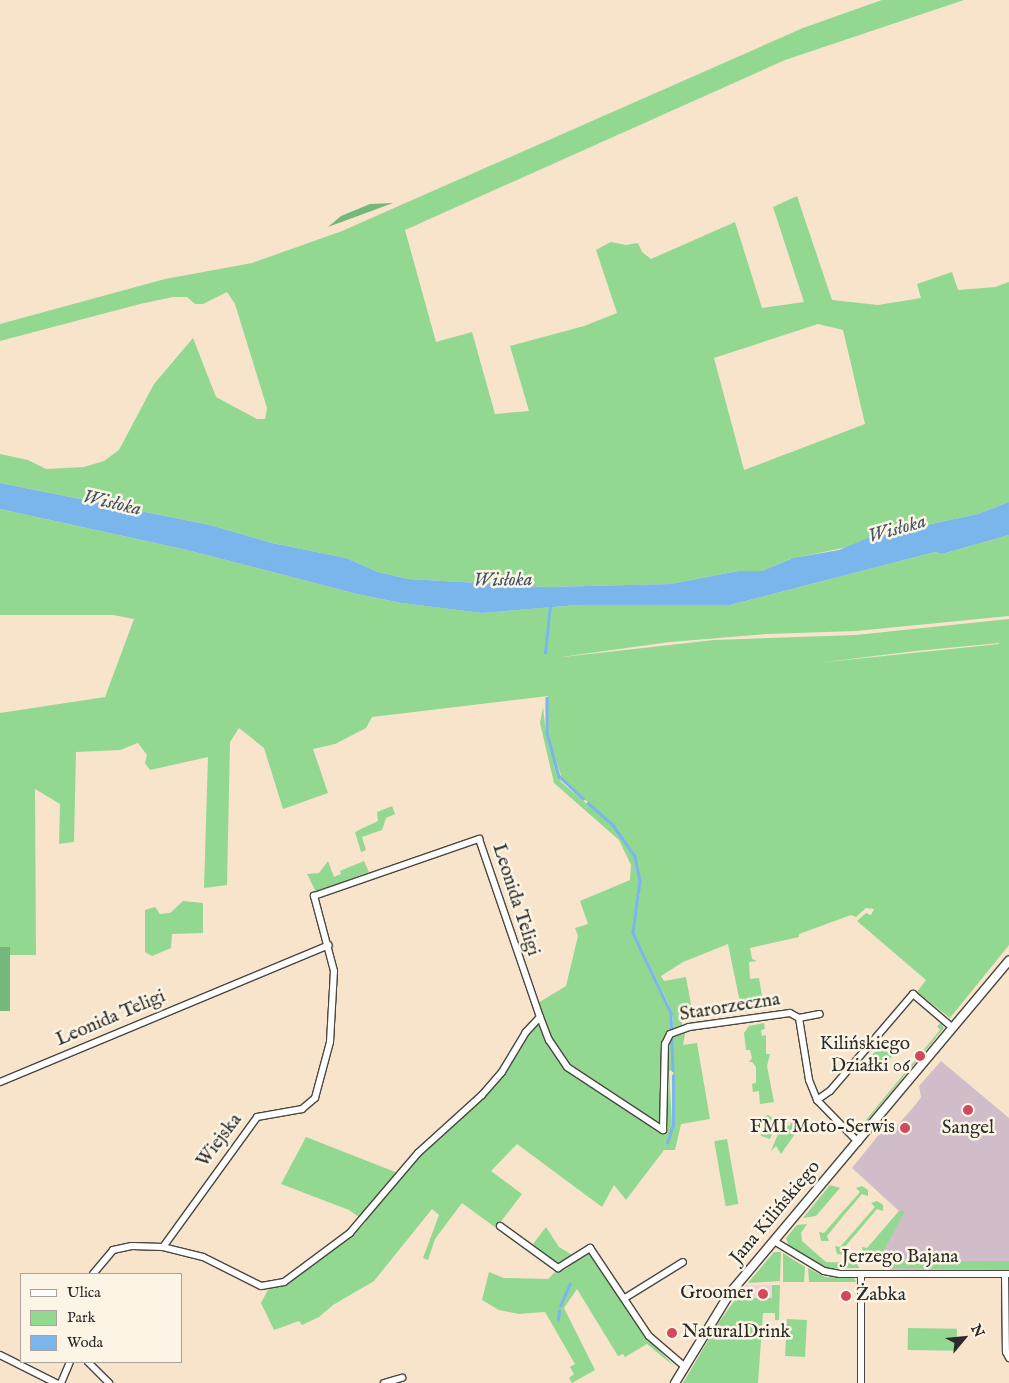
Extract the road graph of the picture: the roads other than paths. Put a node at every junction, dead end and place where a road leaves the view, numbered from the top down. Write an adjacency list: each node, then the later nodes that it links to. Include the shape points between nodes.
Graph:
1 (329, 945): 4 (street, Leonida Teligi, via 314,896 479,838); 7 (street, Leonida Teligi); 12 (street, Wiejska, via 334,971 333,1014 326,1064 316,1098 302,1108 257,1117)
2 (1009, 961): 6 (street, Jana Kilińskiego)
3 (820, 1014): 5 (street)
4 (540, 1017): 5 (street, Starorzeczna, via 549,1040 568,1067 663,1130 665,1044 670,1034 689,1027 784,1012); 12 (street, via 526,1032 493,1084 418,1154 350,1233 284,1282 261,1286 203,1257)
5 (799, 1018): 8 (street, Starorzeczna, via 809,1080)
6 (954, 1028): 8 (street, via 913,994 830,1091); 9 (street, Jana Kilińskiego)
7 (0, 1082)
8 (817, 1100): 9 (street, Starorzeczna)
9 (858, 1142): 11 (street, Jana Kilińskiego)
10 (500, 1226): 17 (street, via 558,1268 590,1248)
11 (774, 1241): 15 (street, Jerzego Bajana, via 824,1272); 22 (street, Jana Kilińskiego, via 718,1311)
12 (163, 1246): 14 (street, via 113,1250)
13 (683, 1262): 17 (street)
14 (94, 1273)
15 (861, 1274): 16 (street, Jerzego Bajana); 29 (street)
16 (1007, 1274): 19 (street, Jerzego Bajana, via 1006,1352)
17 (625, 1298): 22 (street, via 657,1346)
18 (0, 1355): 24 (street)
19 (1009, 1358)
20 (70, 1363): 25 (street)
21 (89, 1363): 26 (street)
22 (685, 1367): 28 (street, Jana Kilińskiego)
23 (402, 1378): 27 (street)
24 (56, 1383)
25 (61, 1383)
26 (108, 1383)
27 (384, 1383)
28 (675, 1383)
29 (861, 1383)

